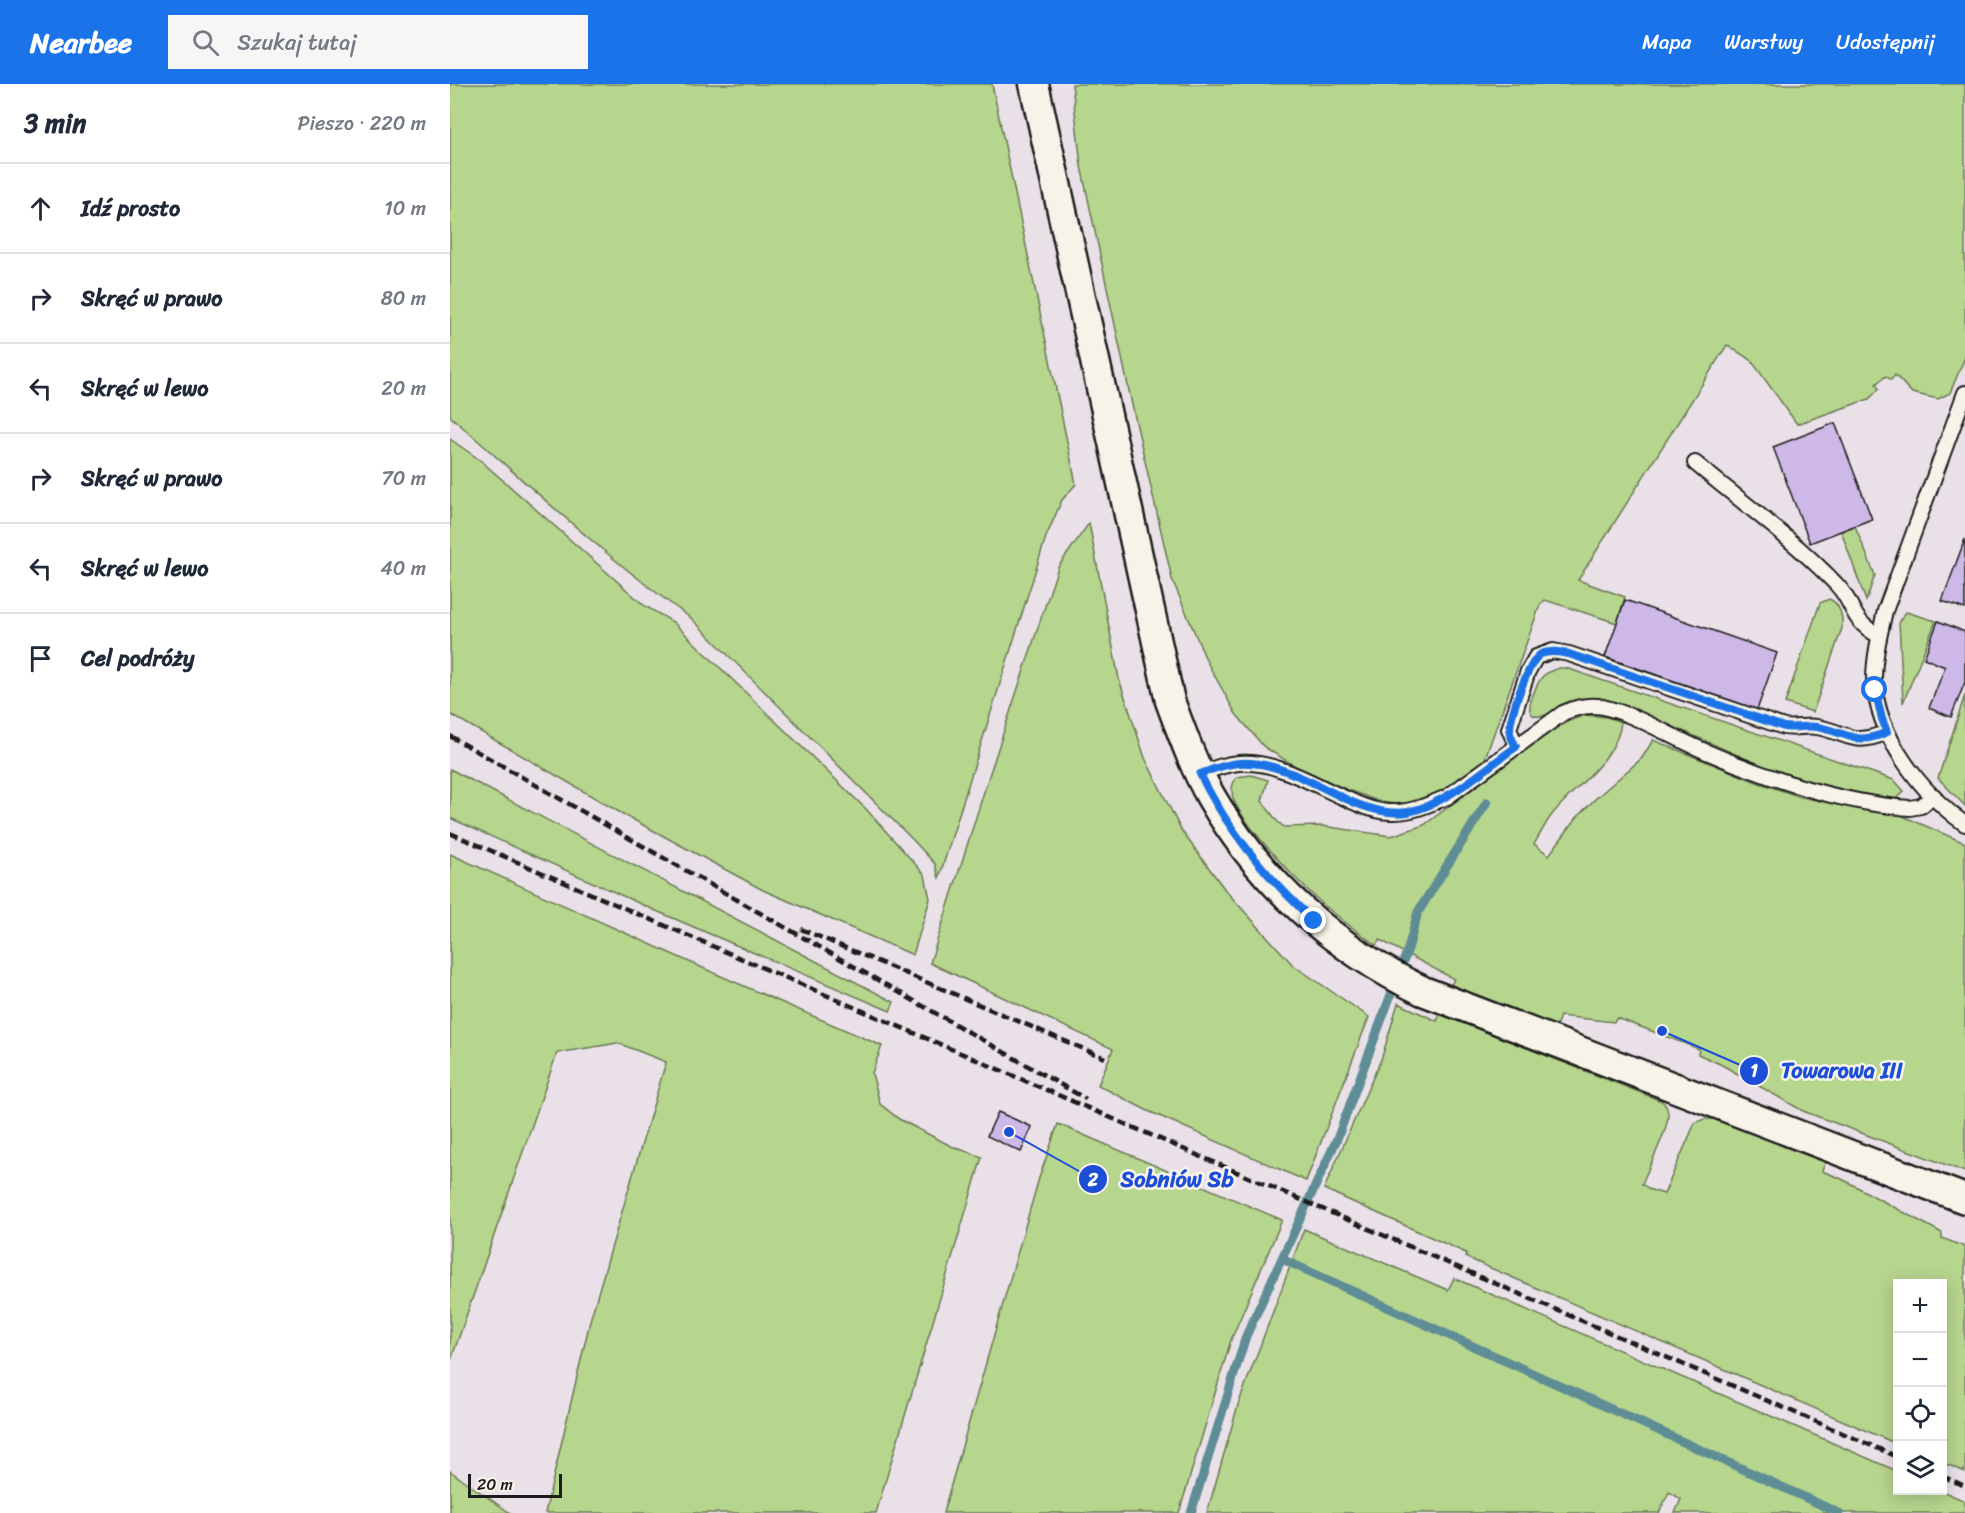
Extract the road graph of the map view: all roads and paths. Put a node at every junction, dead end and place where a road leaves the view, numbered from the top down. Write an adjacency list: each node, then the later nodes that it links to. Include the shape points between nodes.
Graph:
1 (1034, 84): 7 (street, via 1170,701)
2 (1965, 393): 4 (lane, via 1898,572)
3 (1695, 463): 4 (lane, via 1804,552 1839,586 1861,624)
4 (1879, 636): 5 (lane, via 1875,690)
5 (1887, 732): 6 (lane, via 1862,740 1817,727 1784,727 1553,651 1541,654 1531,665 1509,729); 8 (lane, via 1916,777)
6 (1516, 747): 7 (lane, via 1447,797 1408,812 1368,808 1280,770 1256,764 1227,764); 8 (lane, via 1563,713 1583,706 1601,707 1729,761 1830,795 1910,808 1922,806)
7 (1200, 774): 10 (street, via 1225,820 1273,882 1352,951 1394,977)
8 (1934, 796): 9 (lane)
9 (1965, 824)
10 (1965, 1199)

